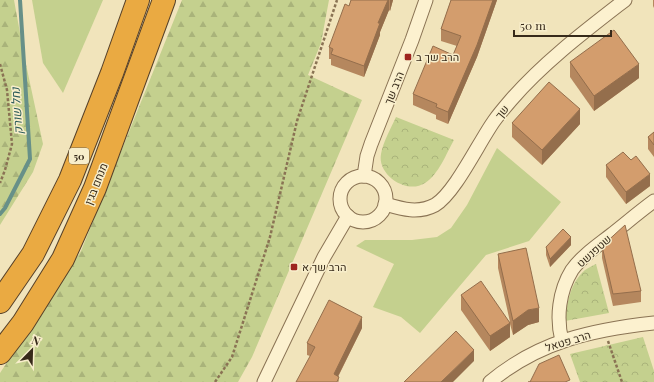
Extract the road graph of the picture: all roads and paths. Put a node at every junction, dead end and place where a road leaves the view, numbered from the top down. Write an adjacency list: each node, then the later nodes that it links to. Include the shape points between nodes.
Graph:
1 (138, 0): 12 (highway, 50, via 70,180 33,254)
2 (164, 0): 16 (highway, מנחם בגין / 50, via 96,188 62,259 23,323)
3 (337, 0): 17 (path, via 297,121 270,237 232,357)
4 (426, 0): 7 (street, הרב שך, via 371,144)
5 (625, 0): 10 (street, שך, via 532,78 494,121 442,199 430,207 411,210)
6 (0, 64): 8 (path, via 7,90 12,144)
7 (364, 176): 10 (street, via 379,182 386,196); 11 (street, via 351,179 341,190 340,204)
8 (0, 183)
9 (654, 201): 15 (street, שטפנשט, via 591,250 573,270 563,294 558,316)
10 (385, 204): 11 (street, via 377,217 370,220 362,222)
11 (348, 216): 18 (street, via 324,257)
12 (0, 302)
13 (654, 323): 14 (street, הרב פטאל)
14 (604, 330): 15 (street, הרב פטאל); 20 (path)
15 (562, 341): 19 (street, הרב פטאל, via 528,355)
16 (0, 353)
17 (215, 382)
18 (264, 382)
19 (490, 382)
20 (622, 382)

